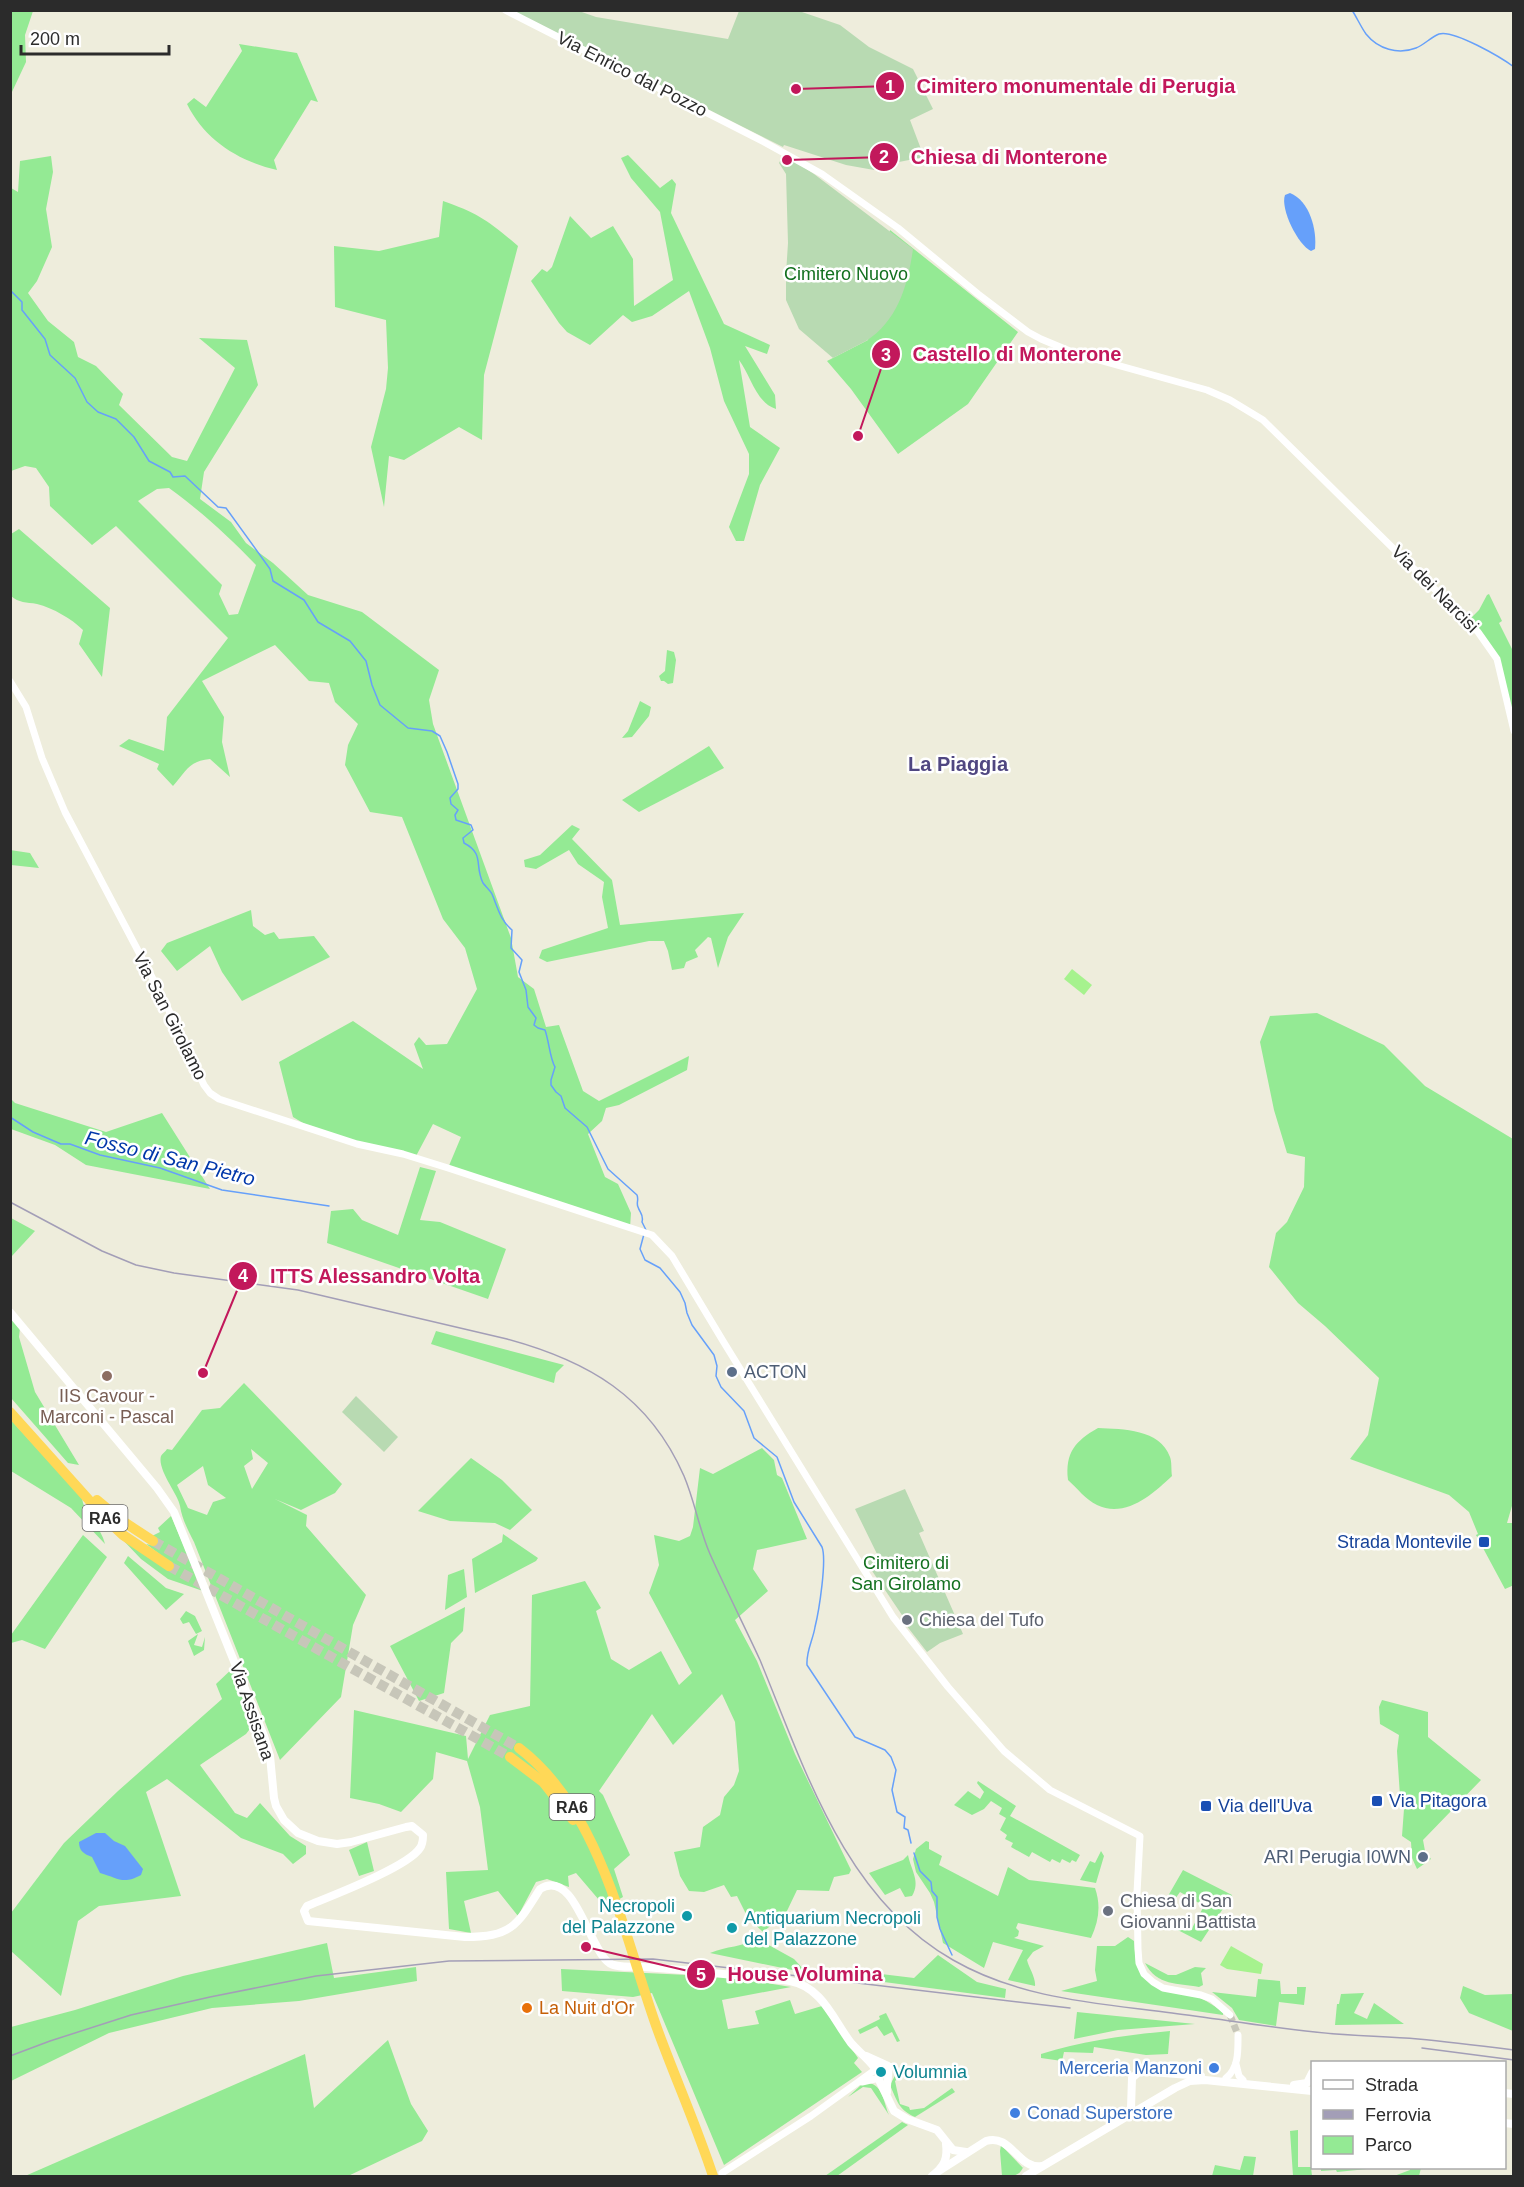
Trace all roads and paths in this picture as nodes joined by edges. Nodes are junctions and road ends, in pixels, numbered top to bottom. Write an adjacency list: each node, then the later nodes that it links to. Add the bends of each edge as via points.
1 (505, 10): 2 (street, Via Enrico dal Pozzo, via 822,174 898,228 1028,332 1077,354 1207,390 1246,409 1263,420)
2 (1342, 497): 4 (street, Via dei Narcisi, via 1478,632 1497,659)
3 (10, 681): 14 (street, Via San Girolamo, via 26,707 65,812 210,1093 357,1144 403,1154 652,1235 672,1256 894,1617 935,1671 1020,1766 1050,1790 1140,1836 1138,1949 1144,1974 1163,1988 1212,1999)
4 (1514, 731)
5 (10, 1312): 17 (main road, Via Assisana, via 174,1512 264,1736 274,1798 284,1820 305,1837 327,1843 351,1842 412,1826 423,1835 419,1850 407,1859 307,1906 306,1918 314,1923 486,1937 516,1925 540,1889 555,1885 576,1905 603,1957 612,1964 805,1985 817,1994)
6 (10, 1404): 8 (highway, RA6)
7 (10, 1412): 8 (highway, RA6)
8 (55, 1457): 9 (highway, RA6, via 98,1502); 10 (highway, RA6, via 106,1519)
9 (153, 1541)
10 (169, 1566)
11 (519, 1748): 13 (highway, RA6, via 549,1775 567,1799 582,1825)
12 (510, 1757): 13 (highway, RA6, via 543,1782 572,1818)
13 (603, 1880): 26 (highway, RA6)
14 (1230, 2015)
15 (1238, 2036): 16 (street)
16 (1236, 2062): 19 (street); 20 (street)
17 (878, 2073): 27 (main road, via 894,2111 933,2128); 32 (street, via 853,2084 811,2116)
18 (1173, 2074): 19 (main road); 22 (main road, via 1178,2080); 23 (main road, via 1140,2070 1132,2078)
19 (1226, 2078): 20 (main road)
20 (1243, 2080): 21 (main road)
21 (1311, 2084): 22 (main road, via 1296,2089 1196,2079)
22 (1175, 2088): 24 (main road)
23 (1131, 2096): 24 (main road, via 1139,2105); 25 (main road)
24 (1148, 2104): 25 (main road)
25 (1127, 2116): 30 (main road)
26 (689, 2121): 32 (highway, RA6); 33 (highway, RA6)
27 (946, 2139): 28 (main road, via 953,2150); 31 (main road, via 947,2156)
28 (968, 2152): 29 (main road, via 997,2139); 31 (main road)
29 (1022, 2160): 30 (main road, via 1034,2167); 34 (main road)
30 (1043, 2166): 34 (main road)
31 (935, 2174)
32 (718, 2175)
33 (707, 2176)
34 (1024, 2176)

